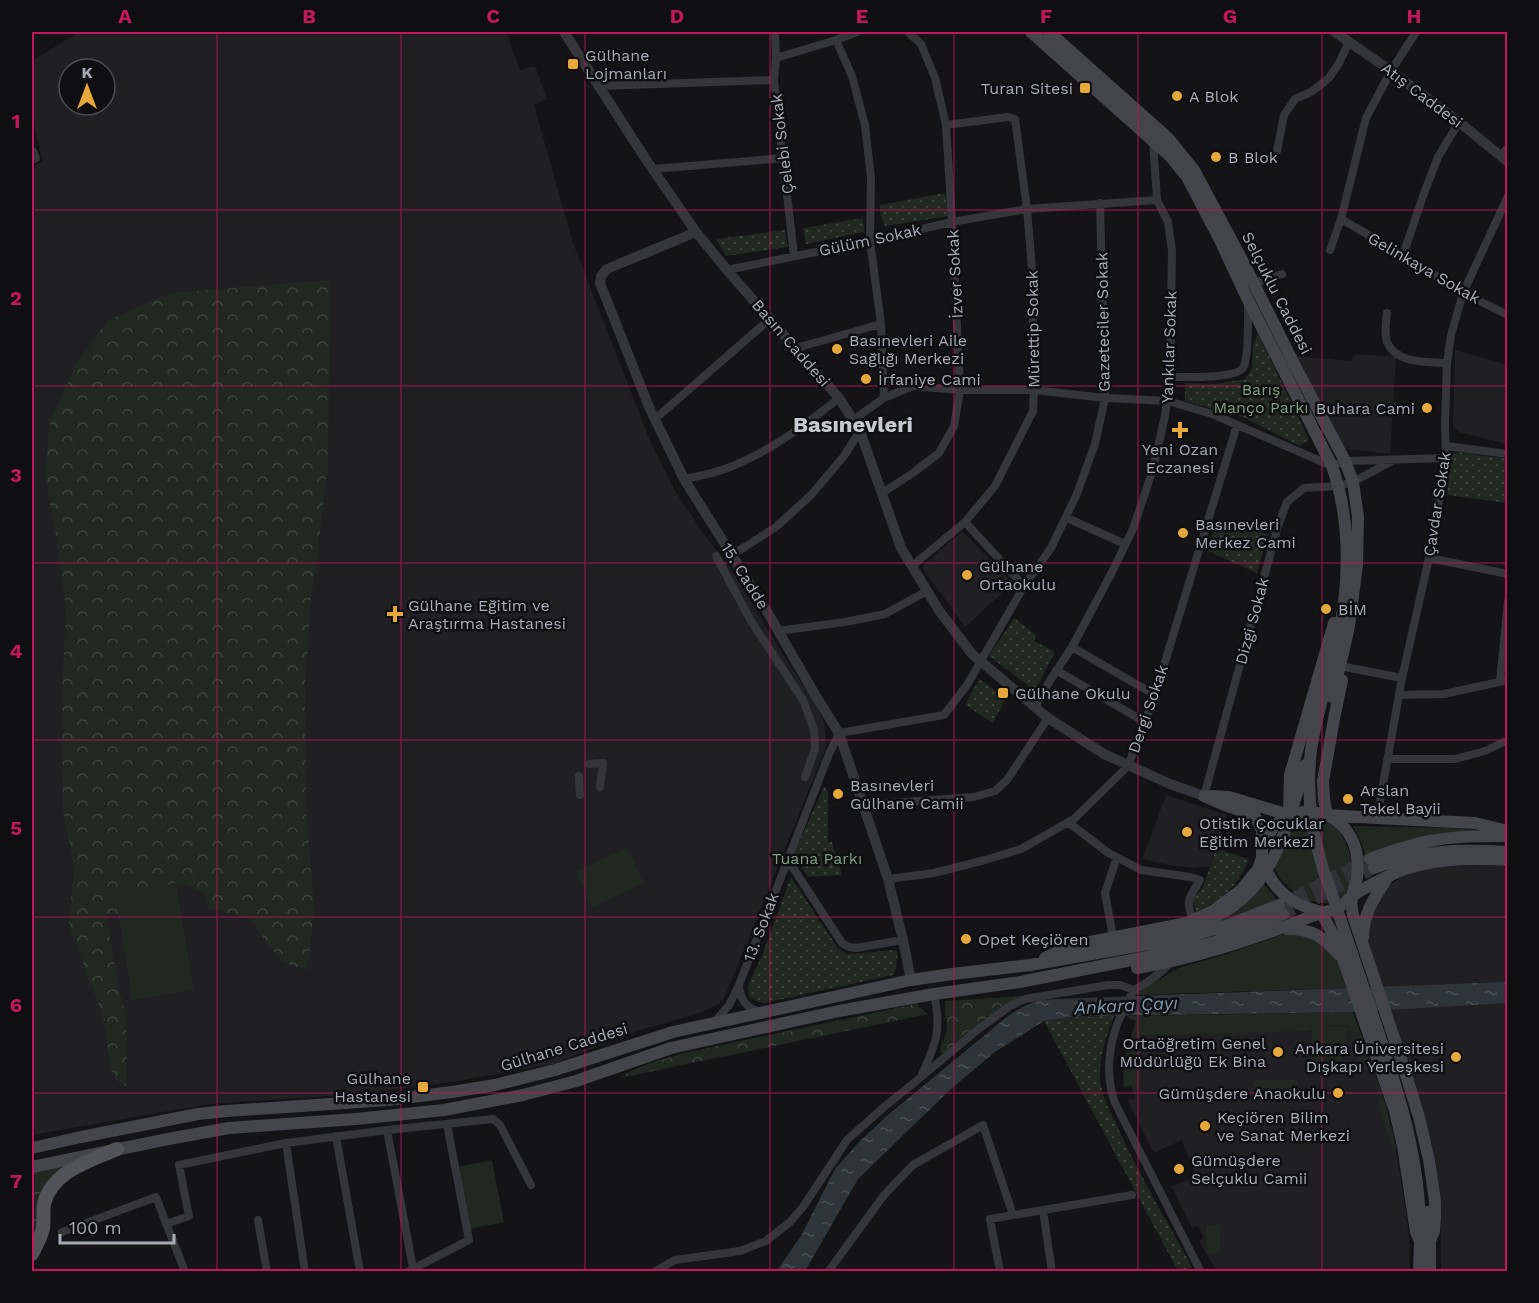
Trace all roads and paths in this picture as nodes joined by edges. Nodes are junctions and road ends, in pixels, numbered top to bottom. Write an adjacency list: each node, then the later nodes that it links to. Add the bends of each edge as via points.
1 (564, 32): 14 (street, Basın Caddesi)
2 (775, 32): 11 (street, Çelebi Sokak)
3 (855, 32): 9 (street)
4 (908, 32): 16 (street, İzver Sokak, via 921,44 935,78)
5 (1030, 32): 17 (main road, Selçuklu Caddesi)
6 (1049, 32): 38 (main road, Selçuklu Caddesi, via 1168,138 1194,170)
7 (1335, 32): 10 (street, Atış Caddesi)
8 (1416, 32): 12 (street)
9 (836, 40): 11 (street); 32 (street, via 852,76 865,125 871,179)
10 (1349, 42): 12 (street, Atış Caddesi); 20 (street, via 1329,78 1295,99 1284,115)
11 (776, 58): 13 (street, Çelebi Sokak)
12 (1390, 71): 15 (street, Atış Caddesi); 29 (street, via 1366,118)
13 (774, 80): 14 (street); 21 (street, Çelebi Sokak)
14 (599, 86): 24 (street, Basın Caddesi)
15 (1459, 122): 22 (street, Atış Caddesi); 34 (street, via 1438,157)
16 (946, 125): 28 (street, Mürettip Sokak, via 1015,119); 30 (street, İzver Sokak)
17 (1152, 140): 26 (street, Yankılar Sokak); 40 (main road, Selçuklu Caddesi, via 1187,177)
18 (1508, 147): 22 (street)
19 (32, 151): 23 (street, via 36,158)
20 (1277, 151)
21 (784, 158): 24 (street); 35 (street, Çelebi Sokak)
22 (1504, 159)
23 (32, 160)
24 (654, 169): 31 (street, Basın Caddesi)
25 (1508, 196): 39 (street, Çavdar Sokak)
26 (1157, 200): 27 (street, Gülüm Sokak); 47 (street, Yankılar Sokak, via 1168,222 1172,252)
27 (1100, 203): 28 (street, Gülüm Sokak); 52 (street, Gazeteciler Sokak)
28 (1027, 209): 30 (street, Gülüm Sokak); 49 (street, Mürettip Sokak)
29 (1341, 219): 33 (street); 34 (street, Gelinkaya Sokak)
30 (952, 222): 32 (street, Gülüm Sokak); 48 (street, İzver Sokak)
31 (696, 232): 36 (street, Basın Caddesi); 54 (street, 15. Cadde, via 607,269 601,276 600,283)
32 (870, 241): 35 (street, Gülüm Sokak); 44 (street)
33 (1330, 250)
34 (1403, 255): 39 (street, Gelinkaya Sokak)
35 (794, 256): 36 (street, Gülüm Sokak)
36 (727, 270): 43 (street, Basın Caddesi)
37 (1282, 274): 38 (street)
38 (1254, 283): 62 (main road, Selçuklu Caddesi)
39 (1463, 293): 42 (street, Gelinkaya Sokak); 46 (street, Çavdar Sokak)
40 (1248, 300): 47 (street, via 1247,347 1242,369 1233,375); 63 (main road, Selçuklu Caddesi)
41 (1387, 313): 46 (street, via 1387,343 1399,355)
42 (1508, 315)
43 (771, 318): 45 (street, Basın Caddesi); 54 (street)
44 (881, 324): 45 (street); 51 (street)
45 (796, 348): 50 (street, Basın Caddesi)
46 (1447, 363): 58 (street, Çavdar Sokak)
47 (1170, 377): 53 (street, Yankılar Sokak)
48 (960, 390): 49 (street); 51 (street, via 913,386); 67 (street, İzver Sokak, via 954,426 939,453)
49 (1034, 390): 52 (street); 69 (street, Mürettip Sokak, via 1032,411 995,486)
50 (839, 398): 55 (street, Basın Caddesi); 64 (street, via 805,426 763,452 724,469)
51 (884, 398): 55 (street)
52 (1105, 398): 53 (street); 68 (street, Gazeteciler Sokak, via 1095,444)
53 (1168, 401): 56 (street); 70 (street, Yankılar Sokak, via 1153,469)
54 (655, 419): 64 (street, 15. Cadde)
55 (853, 420): 57 (street, Basın Caddesi)
56 (1237, 425): 63 (street); 89 (street, Dergi Sokak)
57 (860, 431): 67 (street, Basın Caddesi); 71 (street, via 811,495 776,527)
58 (1446, 446): 59 (street); 60 (street, Çavdar Sokak)
59 (1508, 454)
60 (1446, 458): 61 (street); 73 (street, Çavdar Sokak)
61 (1395, 459): 62 (street); 65 (street, Dizgi Sokak)
62 (1345, 461): 63 (street); 65 (main road, Selçuklu Caddesi)
63 (1332, 466): 66 (main road, Selçuklu Caddesi)
64 (684, 479): 71 (street, 15. Cadde)
65 (1353, 482): 66 (street, Dizgi Sokak); 80 (main road, Selçuklu Caddesi, via 1358,517 1357,565)
66 (1339, 486): 78 (main road, Selçuklu Caddesi, via 1347,549); 106 (street, Dizgi Sokak, via 1304,489 1287,502)
67 (882, 493): 74 (street, Basın Caddesi, via 901,548)
68 (1066, 518): 70 (street); 76 (street, Gazeteciler Sokak, via 1051,548)
69 (965, 522): 74 (street, Mürettip Sokak); 76 (street)
70 (1125, 544): 82 (street, Yankılar Sokak)
71 (732, 555): 81 (street, 15. Cadde)
72 (716, 556): 102 (street, via 751,621 803,700 814,730 815,749)
73 (1429, 558): 75 (street); 87 (street, Çavdar Sokak)
74 (912, 566): 77 (street, Basın Caddesi)
75 (1508, 574)
76 (1024, 586): 84 (street, Gazeteciler Sokak)
77 (927, 591): 81 (street, via 885,614); 84 (street, Basın Caddesi)
78 (1344, 597): 83 (main road, Selçuklu Caddesi); 100 (main road)
79 (1508, 601): 88 (street)
80 (1349, 626): 83 (main road); 85 (main road, via 1351,644)
81 (778, 632): 94 (street, 15. Cadde)
82 (1072, 647): 86 (street, Yankılar Sokak); 89 (street)
83 (1340, 648): 96 (main road, bridge); 155 (main road, bridge, via 1318,747 1318,822 1408,1102 1426,1185)
84 (980, 661): 91 (street, Basın Caddesi); 94 (street, Gazeteciler Sokak, via 944,715)
85 (1345, 667): 87 (street); 103 (main road)
86 (1056, 670): 91 (street, Yankılar Sokak); 93 (street)
87 (1402, 678): 90 (street, Çavdar Sokak)
88 (1504, 680): 90 (street, via 1444,694)
89 (1155, 695): 93 (street, Dergi Sokak)
90 (1399, 695): 97 (street, Çavdar Sokak)
91 (1035, 707): 92 (street, Basın Caddesi)
92 (1048, 718): 99 (street, Basın Caddesi); 107 (street, via 1007,780 995,790 975,797)
93 (1145, 722): 99 (street, Dergi Sokak)
94 (839, 734): 107 (street, 15. Cadde); 119 (street, 13. Sokak)
95 (1508, 740): 97 (street, via 1455,759)
96 (1311, 749): 128 (main road, bridge, via 1274,860 1248,893 1224,912 1196,925); 155 (main road, bridge, via 1309,798 1315,840 1402,1107)
97 (1388, 759): 110 (street, Çavdar Sokak)
98 (589, 764): 104 (street, via 603,763)
99 (1128, 766): 106 (street, Basın Caddesi); 111 (street, Dergi Sokak)
100 (1290, 774): 103 (main road, via 1293,781 1304,786 1313,787); 108 (main road)
101 (579, 776): 105 (street)
102 (805, 777)
103 (1324, 778): 109 (main road)
104 (600, 787)
105 (580, 795)
106 (1204, 796): 108 (main road, via 1229,797); 115 (main road, via 1256,818)
107 (864, 805): 122 (street, 15. Cadde)
108 (1289, 815): 109 (main road); 115 (main road, via 1275,825)
109 (1327, 815): 110 (main road); 123 (main road, via 1341,824 1355,846 1357,872)
110 (1377, 818): 112 (main road)
111 (1068, 822): 117 (street); 122 (street, Dergi Sokak, via 1021,849 934,873)
112 (1475, 822): 113 (main road); 114 (main road)
113 (1508, 823)
114 (1508, 833): 116 (main road, via 1430,841 1400,849 1372,864 1461,850)
115 (1263, 842): 118 (main road)
116 (1508, 852)
117 (1117, 857): 125 (street, via 1141,870 1200,880 1188,901); 128 (street, via 1105,893)
118 (1262, 858): 124 (main road, via 1272,881 1286,896 1305,908); 128 (main road, via 1241,890 1202,917)
119 (788, 860): 127 (street, via 842,943 856,948); 135 (street, 13. Sokak)
120 (1508, 860): 121 (main road, via 1434,862)
121 (1389, 876): 123 (main road); 129 (main road, via 1366,914)
122 (888, 879): 127 (street, 15. Cadde)
123 (1352, 897): 124 (main road, via 1335,909); 129 (main road, via 1353,915)
124 (1321, 912): 126 (main road); 130 (main road)
125 (1191, 915)
126 (1281, 928): 130 (main road, via 1311,932); 131 (main road)
127 (903, 940): 133 (street, 15. Cadde)
128 (1110, 941): 132 (main road)
129 (1365, 953): 155 (main road, via 1430,1160 1435,1219 1434,1231)
130 (1343, 961): 155 (main road, via 1389,1093 1401,1135 1416,1232)
131 (1172, 962): 134 (main road, via 1050,982); 136 (street)
132 (1030, 965): 133 (main road, Gülhane Caddesi); 134 (main road, via 1188,938 1281,910 1237,933 1192,948)
133 (911, 980): 138 (main road, Gülhane Caddesi)
134 (1020, 982): 137 (main road, Gülhane Caddesi)
135 (739, 985): 138 (street, via 749,1008); 139 (street, 13. Sokak)
136 (1133, 993): 140 (street, via 1120,985 1025,999 976,1031); 166 (street, via 1120,1016 1110,1056 1113,1096)
137 (934, 994): 140 (street, via 939,1028); 146 (main road, Gülhane Caddesi, via 671,1048 576,1081 444,1110 229,1128)
138 (764, 1012): 139 (main road, Gülhane Caddesi)
139 (714, 1023): 145 (main road, Gülhane Caddesi, via 663,1035 555,1071 494,1085 388,1100 208,1113)
140 (920, 1078): 162 (street, via 848,1140 803,1207 766,1241 740,1251 675,1260)
141 (447, 1124): 142 (street); 148 (street, via 493,1119 500,1125); 157 (street, via 469,1240)
142 (387, 1130): 143 (street); 157 (street)
143 (336, 1136): 144 (street); 161 (street)
144 (286, 1143): 153 (street, via 179,1165 189,1216); 160 (street)
145 (32, 1148)
146 (117, 1149): 147 (main road, Gülhane Caddesi); 156 (main road, via 77,1167 54,1183 44,1204 43,1228)
147 (32, 1167)
148 (531, 1185)
149 (1132, 1195): 150 (street)
150 (1043, 1210): 151 (street); 165 (street)
151 (1013, 1215): 163 (street, via 983,1125 913,1165 884,1195); 164 (street, via 990,1219)
152 (258, 1220): 159 (street)
153 (166, 1224): 154 (street, via 156,1197); 158 (street)
154 (62, 1232)
155 (1425, 1241): 167 (main road); 168 (main road)
156 (32, 1254)
157 (410, 1270)
158 (185, 1272)
159 (267, 1272)
160 (304, 1272)
161 (360, 1272)
162 (654, 1272)
163 (828, 1272)
164 (1000, 1272)
165 (1052, 1272)
166 (1201, 1272)
167 (1419, 1272)
168 (1430, 1272)

